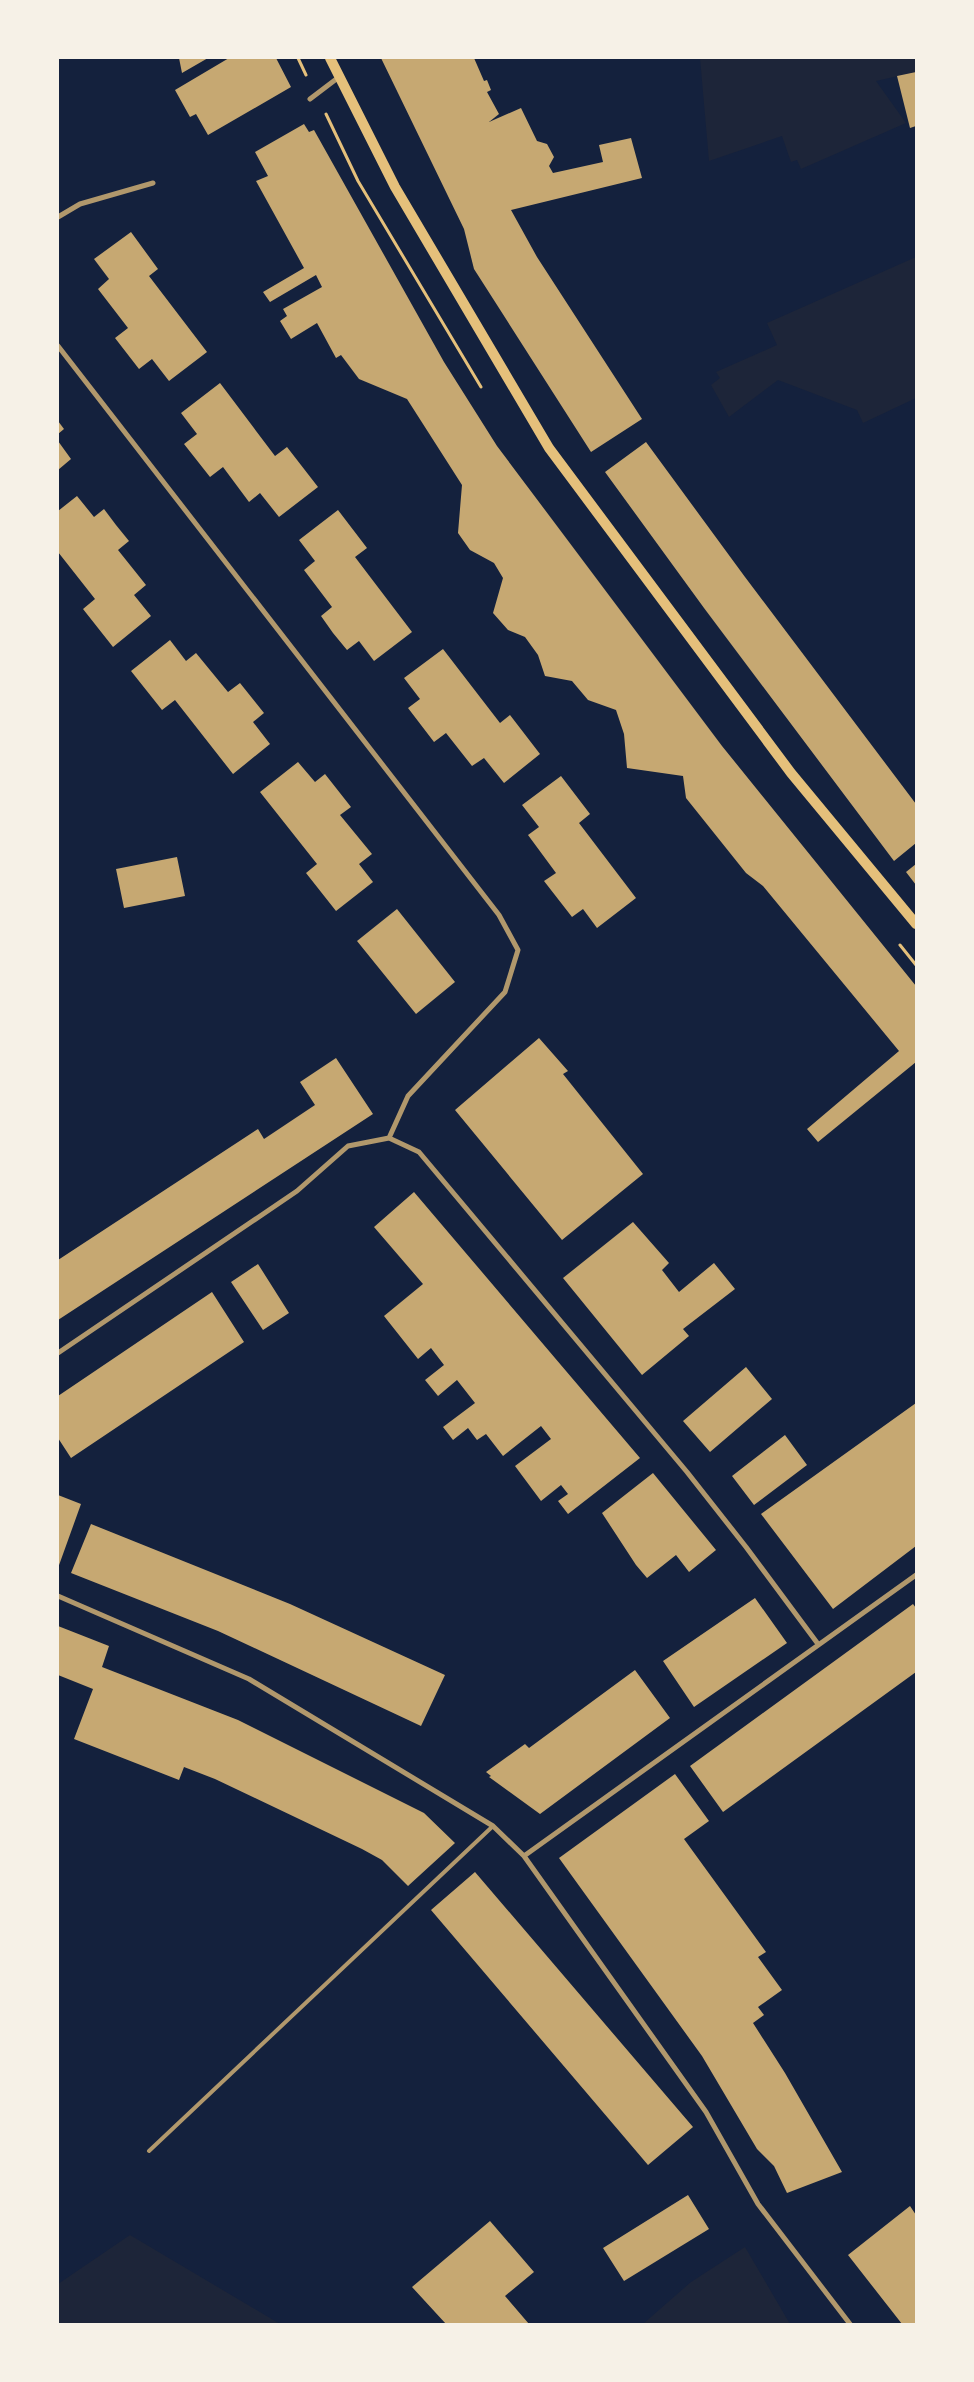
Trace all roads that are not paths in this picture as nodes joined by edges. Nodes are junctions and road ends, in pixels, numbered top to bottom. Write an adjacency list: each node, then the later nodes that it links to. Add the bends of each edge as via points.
1 (330, 58): 2 (main road)
2 (340, 76): 3 (street); 7 (main road, via 396,187 549,448 791,773)
3 (310, 99)
4 (153, 182): 5 (street, via 80,204)
5 (58, 217)
6 (58, 346): 8 (street, via 499,916 518,950 505,992 408,1096)
7 (916, 924)
8 (389, 1138): 9 (street, via 348,1146 297,1191); 12 (street, via 419,1152 692,1480)
9 (58, 1353)
10 (916, 1574): 12 (street)
11 (58, 1596): 13 (street, via 248,1679)
12 (818, 1644): 14 (street)
13 (494, 1826): 14 (street); 15 (lane)
14 (524, 1856): 16 (street, via 706,2112 758,2204)
15 (149, 2151)
16 (850, 2324)

